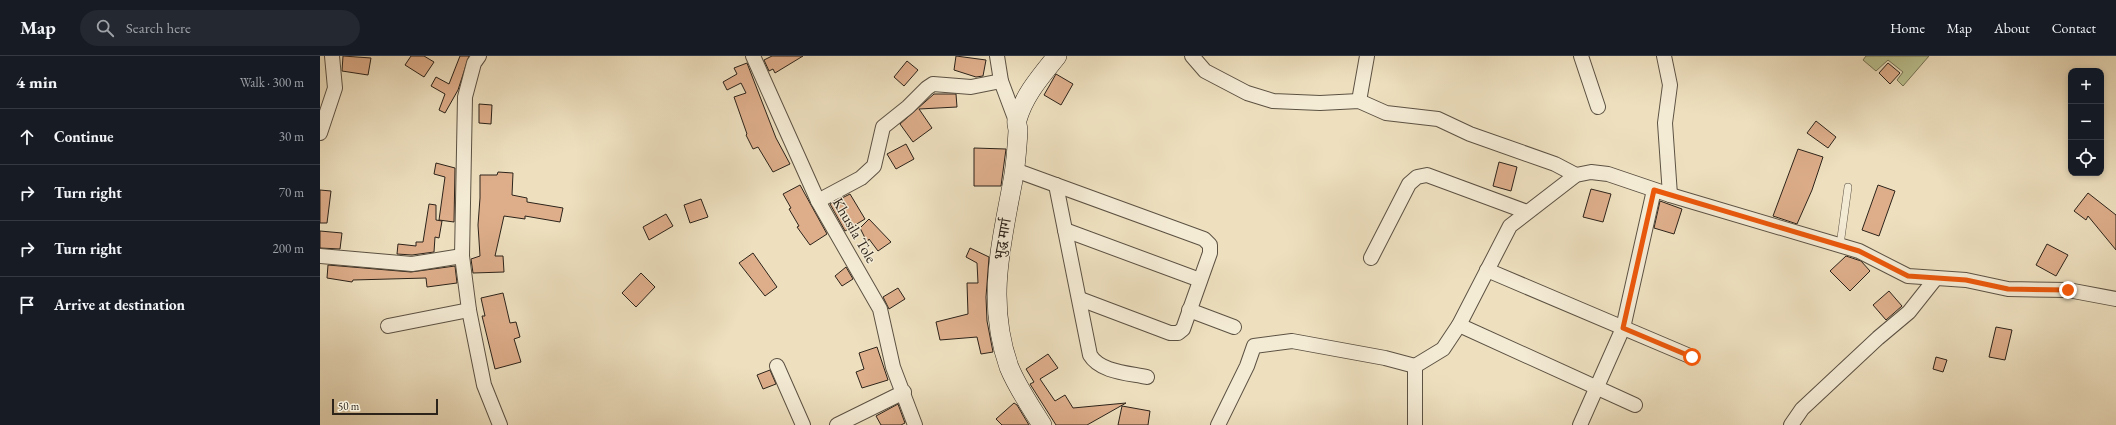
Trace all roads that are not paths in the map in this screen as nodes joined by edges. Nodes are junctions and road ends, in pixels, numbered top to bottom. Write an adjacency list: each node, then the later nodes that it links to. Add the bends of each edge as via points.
1 (332, 56): 14 (street, via 334,88)
2 (479, 56): 26 (street, via 474,63 466,97)
3 (753, 56): 21 (street, Khusila Tole)
4 (997, 56): 10 (street)
5 (1056, 56): 13 (street, भुद्ध मार्ग, via 1029,92)
6 (1192, 56): 11 (street, via 1205,71 1247,93 1273,101)
7 (1367, 56): 11 (street)
8 (1581, 56): 12 (street)
9 (1664, 56): 20 (street, via 1670,85 1665,123)
10 (1001, 82): 13 (street); 21 (street, via 971,87 934,84 927,88 883,127 874,166 861,178)
11 (1359, 102): 16 (street, via 1386,113 1438,119 1470,134 1555,164)
12 (1598, 106)
13 (1016, 121): 15 (street, भुद्ध मार्ग, via 1018,129)
14 (320, 133)
15 (1014, 170): 17 (street); 50 (street, भुद्ध मार्ग, via 997,267 1000,331 1010,368)
16 (1576, 175): 19 (street, via 1591,172 1608,174); 22 (street)
17 (1056, 185): 23 (street); 30 (street, via 1204,239 1210,245 1210,253)
18 (1848, 187): 24 (lane)
19 (1654, 190): 20 (street); 38 (street)
20 (1670, 195): 24 (street)
21 (818, 201): 44 (street, Khusila Tole, via 880,309 893,367)
22 (1527, 212): 27 (street, via 1428,175 1417,177 1409,184); 28 (street, via 1510,226)
23 (1065, 230): 30 (street); 31 (street)
24 (1840, 245): 29 (street, via 1859,251 1908,276)
25 (320, 256): 26 (street, via 412,264)
26 (462, 256): 33 (street)
27 (1372, 258)
28 (1487, 270): 35 (street); 38 (street)
29 (1936, 278): 32 (street, via 1966,280 2008,289 2068,290); 54 (street, via 1909,312 1802,409)
30 (1200, 280): 34 (street)
31 (1080, 298): 34 (street, via 1170,333 1183,329); 42 (street, via 1090,355 1094,362)
32 (2116, 299)
33 (469, 310): 36 (street); 46 (street, via 484,385)
34 (1189, 310): 37 (street)
35 (1459, 324): 41 (street, via 1443,349); 43 (street)
36 (388, 326)
37 (1234, 326)
38 (1623, 328): 39 (street); 43 (street)
39 (1692, 357)
40 (777, 366): 47 (street)
41 (1415, 366): 51 (street, via 1292,341 1254,346); 52 (street)
42 (1147, 377)
43 (1597, 386): 45 (street); 53 (street)
44 (904, 392): 48 (street); 49 (street, Khusila Tole)
45 (1635, 405)
46 (500, 425)
47 (803, 425)
48 (837, 425)
49 (915, 425)
50 (1042, 425)
51 (1218, 425)
52 (1415, 425)
53 (1580, 425)
54 (1791, 425)

